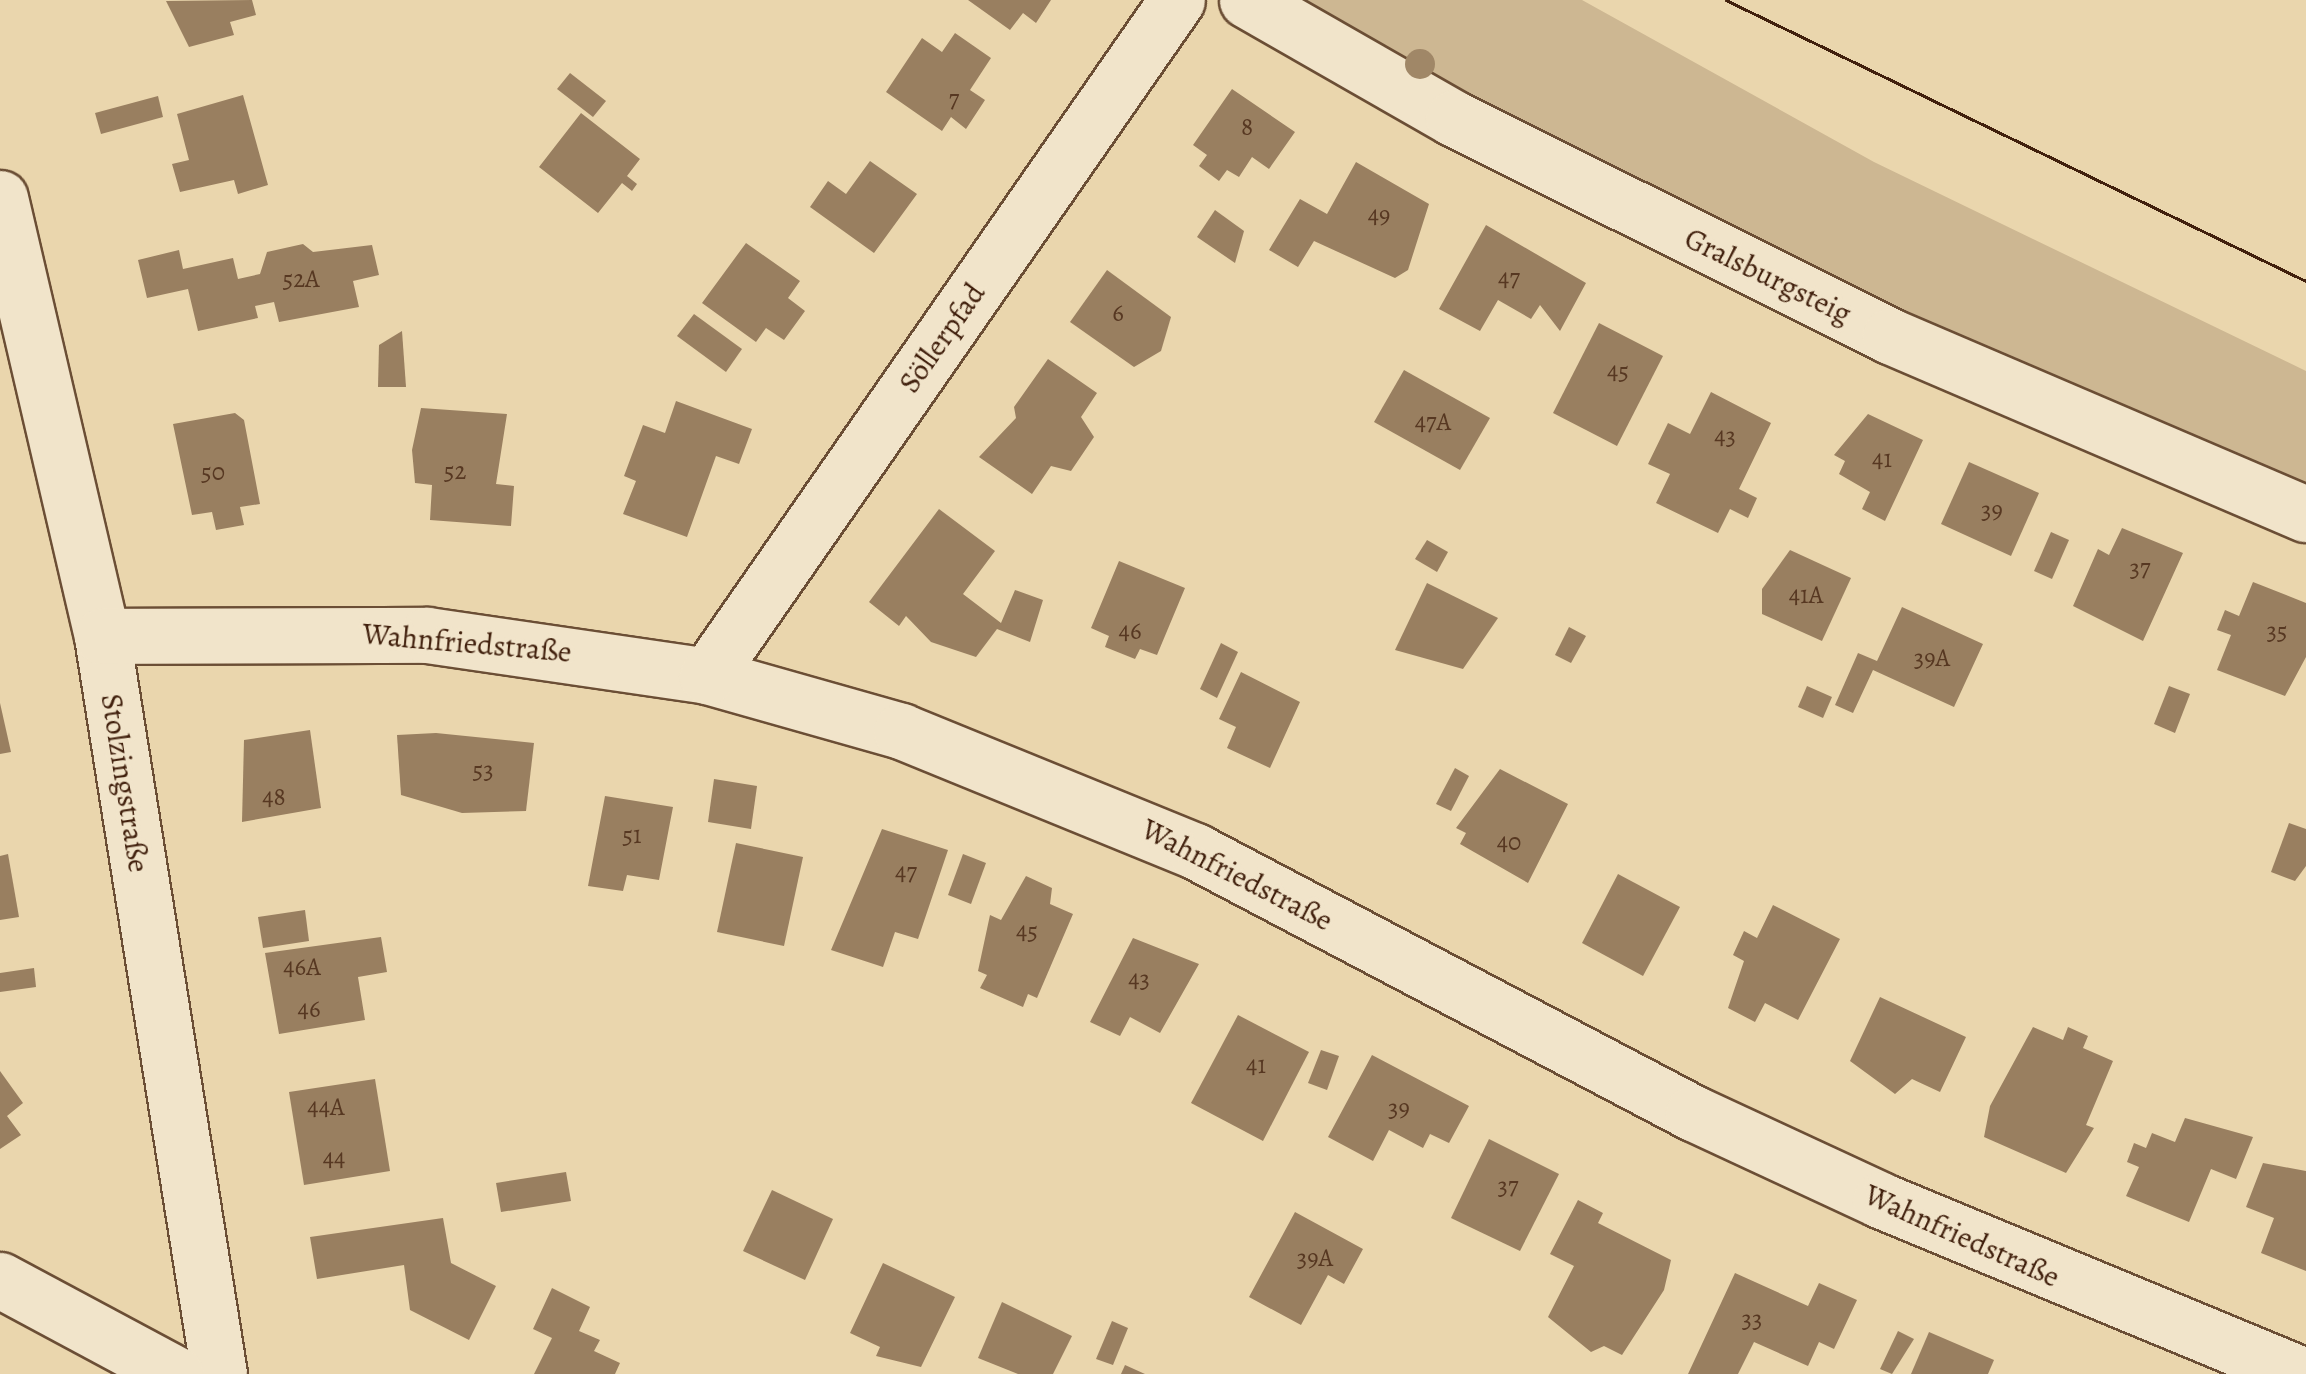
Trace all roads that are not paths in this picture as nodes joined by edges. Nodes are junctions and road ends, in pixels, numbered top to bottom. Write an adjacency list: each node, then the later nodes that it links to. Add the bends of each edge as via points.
1 (1177, 0): 6 (street, Söllerpfad)
2 (1248, 0): 4 (street, Gralsburgsteig, via 1453,118 1890,336)
3 (0, 198): 5 (street, Stolzingstraße)
4 (2306, 514)
5 (102, 636): 6 (street, Wahnfriedstraße, via 426,635); 9 (street, Stolzingstraße)
6 (706, 676): 10 (street, Wahnfriedstraße, via 901,731 1070,794 1693,1112 2065,1282)
7 (0, 1280): 8 (street)
8 (175, 1374)
9 (219, 1374)
10 (2300, 1374)

